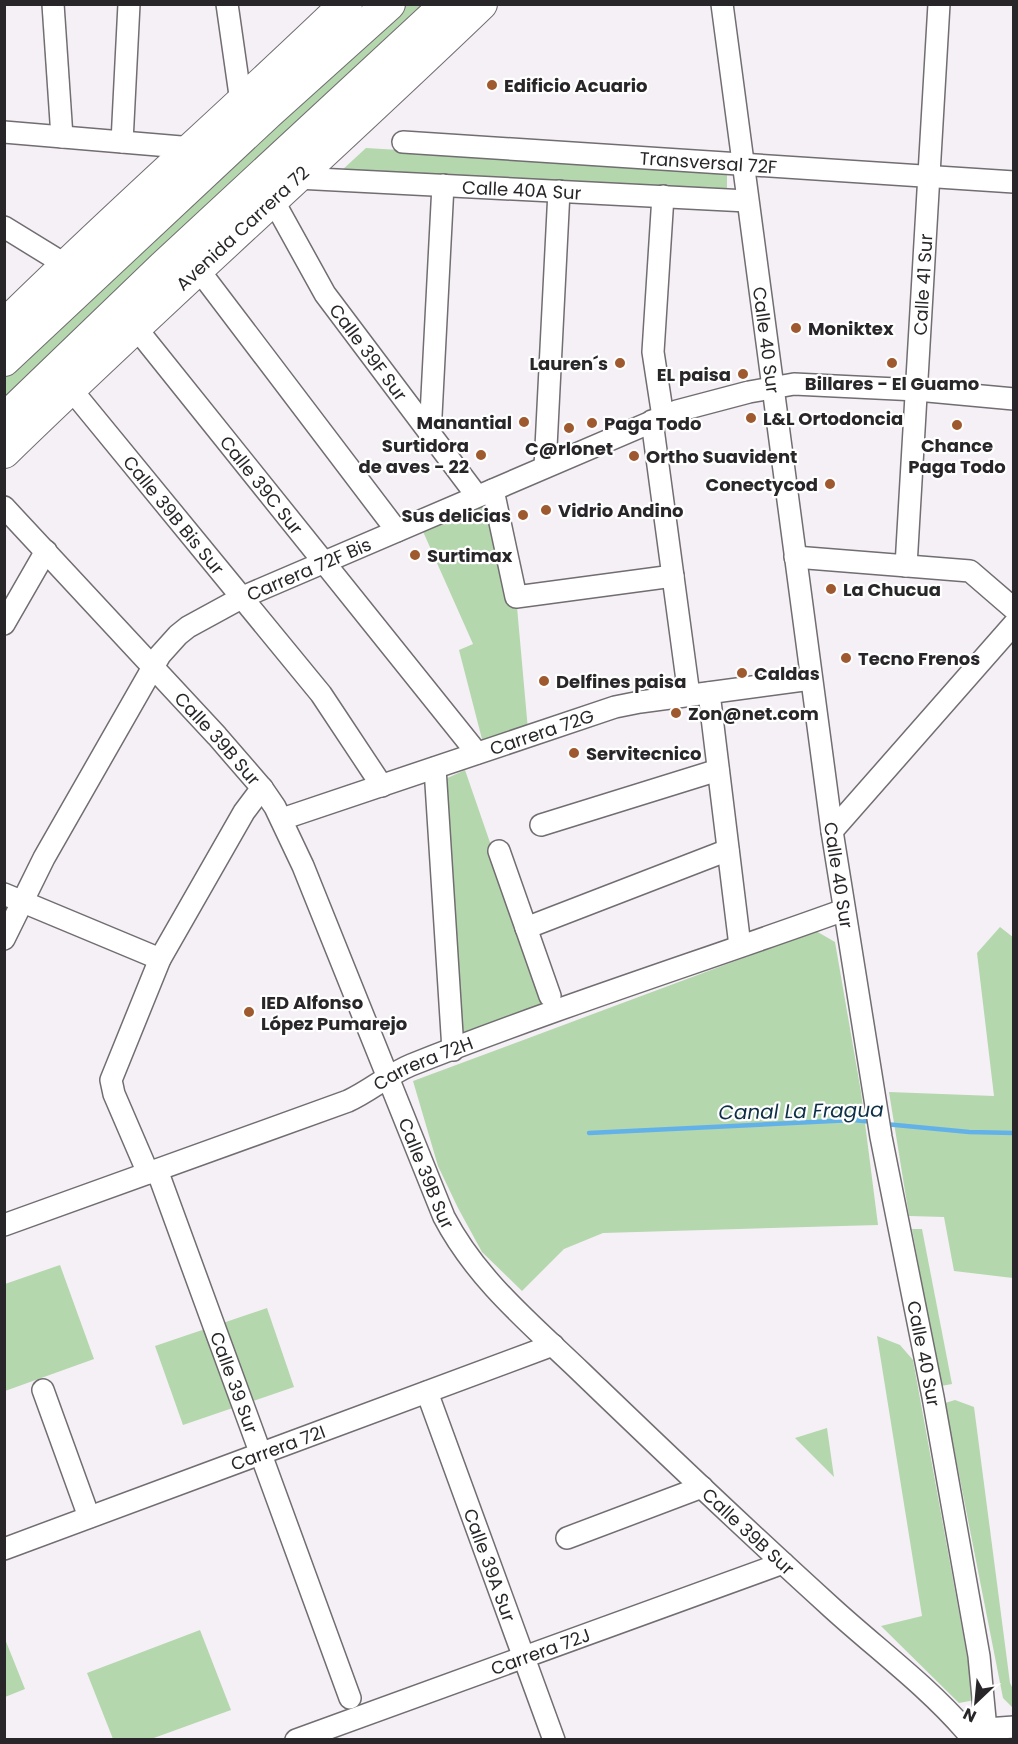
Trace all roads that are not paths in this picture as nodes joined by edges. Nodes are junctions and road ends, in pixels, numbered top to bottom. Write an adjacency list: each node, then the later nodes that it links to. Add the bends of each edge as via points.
1 (53, 4): 14 (street)
2 (129, 4): 15 (street)
3 (227, 4): 12 (street)
4 (346, 4): 11 (highway)
5 (389, 4): 10 (highway)
6 (447, 4): 29 (highway, Avenida Carrera 72)
7 (482, 4): 20 (highway, Avenida Carrera 72)
8 (722, 4): 18 (street, Calle 40 Sur)
9 (939, 4): 19 (street, Calle 41 Sur)
10 (335, 53): 11 (highway); 33 (highway)
11 (271, 73): 12 (highway)
12 (241, 102): 17 (highway)
13 (4, 132): 14 (street)
14 (62, 137): 15 (street)
15 (122, 142): 17 (street)
16 (403, 142): 18 (street, Transversal 72F)
17 (193, 148): 28 (highway)
18 (743, 165): 19 (street, Transversal 72F); 26 (street, Calle 40 Sur)
19 (929, 177): 21 (street, Transversal 72F); 36 (street, Calle 41 Sur)
20 (297, 178): 22 (street, Calle 40A Sur); 25 (highway, Avenida Carrera 72)
21 (1014, 182)
22 (443, 185): 23 (street, Calle 40A Sur); 40 (street)
23 (559, 191): 24 (street, Calle 40A Sur); 42 (street)
24 (663, 196): 26 (street, Calle 40A Sur); 38 (street, via 653,352)
25 (273, 200): 30 (highway, Avenida Carrera 72); 40 (street, Calle 39F Sur, via 325,294)
26 (747, 201): 34 (street, Calle 40 Sur)
27 (4, 226): 28 (street)
28 (66, 265): 31 (highway)
29 (163, 267): 32 (highway); 39 (highway, Avenida Carrera 72)
30 (198, 269): 32 (highway, Avenida Carrera 72); 45 (street)
31 (4, 327)
32 (136, 328): 35 (highway, Avenida Carrera 72); 48 (street, Calle 39C Sur)
33 (4, 360)
34 (772, 387): 36 (street, Carrera 72F Bis, via 816,384); 38 (street, Carrera 72F Bis); 47 (street, Calle 40 Sur)
35 (70, 388): 41 (highway, Avenida Carrera 72); 51 (street, Calle 39B Bis Sur)
36 (916, 390): 37 (street, Carrera 72F Bis); 49 (street, Calle 41 Sur)
37 (1014, 399)
38 (658, 419): 42 (street, Carrera 72F Bis); 50 (street)
39 (4, 420)
40 (430, 435): 43 (street, Calle 39F Sur)
41 (4, 452)
42 (545, 467): 43 (street, Carrera 72F Bis)
43 (485, 493): 45 (street, Carrera 72F Bis); 50 (street, Calle 39F Sur, via 516,597)
44 (4, 507): 46 (street, Calle 39B Sur)
45 (397, 531): 48 (street, Carrera 72F Bis)
46 (46, 551): 53 (street); 55 (street, Calle 39B Sur)
47 (795, 557): 49 (street); 56 (street, Calle 40 Sur)
48 (325, 564): 51 (street, Carrera 72F Bis); 58 (street, Calle 39C Sur)
49 (906, 566): 52 (street, via 970,571)
50 (673, 576): 57 (street)
51 (243, 597): 55 (street, Carrera 72F Bis, via 188,627); 61 (street, Calle 39B Bis Sur, via 321,694)
52 (1014, 609)
53 (4, 624)
54 (1014, 624): 65 (street)
55 (153, 666): 62 (street, Calle 39B Sur); 68 (street, Carrera 72F Bis, via 44,858)
56 (811, 679): 57 (street, Carrera 72G); 65 (street, Calle 40 Sur)
57 (699, 694): 58 (street, Carrera 72G, via 615,707); 60 (street)
58 (477, 753): 59 (street, Carrera 72G)
59 (435, 768): 61 (street, Carrera 72G); 75 (street)
60 (718, 770): 64 (street); 67 (street)
61 (382, 786): 63 (street, Carrera 72G)
62 (262, 788): 63 (street, Calle 39B Sur); 73 (street, via 244,812)
63 (282, 819): 76 (street, Calle 39B Sur)
64 (541, 825)
65 (832, 831): 69 (street, Calle 40 Sur)
66 (500, 850): 70 (street)
67 (728, 850): 70 (street); 72 (street)
68 (13, 898): 71 (street, Carrera 72F Bis); 73 (street)
69 (844, 910): 72 (street, Carrera 72H); 92 (street, Calle 40 Sur, via 880,1137 944,1456 979,1656)
70 (526, 928): 74 (street)
71 (4, 939)
72 (740, 946): 75 (street, Carrera 72H)
73 (160, 959): 77 (street, Calle 39 Sur, via 111,1080 114,1095)
74 (550, 996)
75 (453, 1050): 76 (street, Carrera 72H)
76 (389, 1077): 77 (street, Carrera 72H, via 348,1101); 79 (street, Calle 39B Sur, via 454,1237 497,1292)
77 (152, 1172): 78 (street, Carrera 72H); 82 (street, Calle 39 Sur)
78 (4, 1225)
79 (552, 1345): 81 (street, Carrera 72I); 83 (street, Calle 39B Sur)
80 (43, 1390): 84 (street)
81 (427, 1392): 82 (street, Carrera 72I); 88 (street, Calle 39A Sur)
82 (261, 1454): 84 (street, Carrera 72I); 89 (street, Calle 39 Sur)
83 (702, 1487): 85 (street); 87 (street, Calle 39B Sur)
84 (89, 1517): 86 (street, Carrera 72I)
85 (567, 1538)
86 (4, 1549)
87 (783, 1563): 88 (street, Carrera 72J); 92 (street, Calle 39B Sur)
88 (524, 1658): 91 (street, Carrera 72J); 94 (street, Calle 39A Sur)
89 (350, 1698)
90 (1014, 1726): 92 (street)
91 (347, 1731): 93 (street, Carrera 72J)
92 (976, 1735)
93 (296, 1740)
94 (554, 1740)

